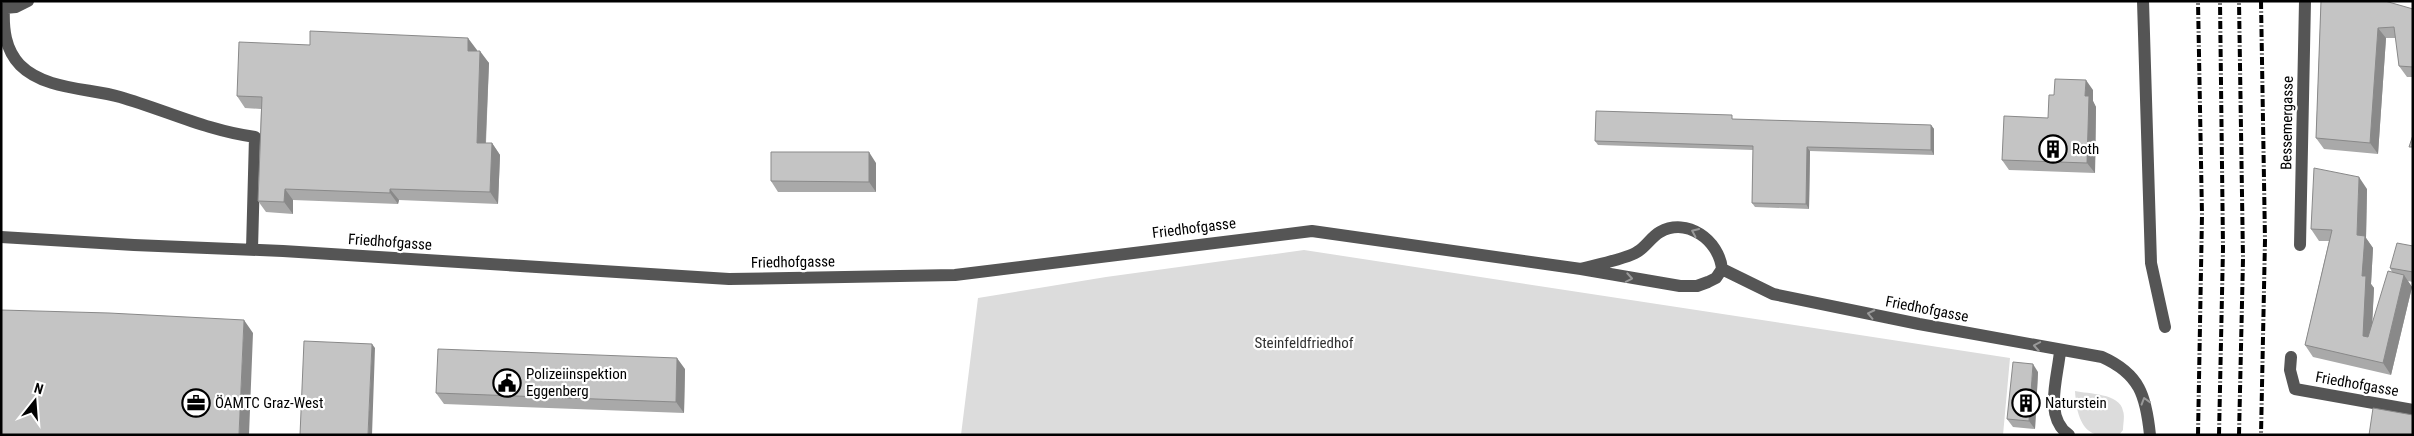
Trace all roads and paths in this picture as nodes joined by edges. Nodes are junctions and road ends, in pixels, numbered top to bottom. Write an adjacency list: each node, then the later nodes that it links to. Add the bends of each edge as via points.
1 (28, 1): 6 (street, via 4,8 3,24 14,57 35,76 125,98 228,134 254,136)
2 (2143, 1): 9 (street, via 2151,263)
3 (2305, 1): 5 (street, Bessemergasse)
4 (1, 237): 6 (street, Friedhofgasse)
5 (2300, 245)
6 (252, 249): 7 (street, Friedhofgasse, via 739,279 955,275 1312,231)
7 (1581, 269): 8 (street, Friedhofgasse, one-way to 8, via 1662,284 1697,286 1716,278); 8 (street, Friedhofgasse, one-way to 7, via 1719,256 1709,240 1700,233 1673,227 1660,232 1637,252)
8 (1722, 269): 10 (street, Friedhofgasse, one-way to 8, via 1773,294)
9 (2164, 327)
10 (2060, 350): 13 (street, via 2053,410 2057,423); 14 (street, Friedhofgasse, one-way to 10, via 2147,406 2140,386 2127,372 2102,358)
11 (2292, 357): 12 (street, Friedhofgasse, via 2290,370 2295,389)
12 (2413, 410)
13 (2069, 435)
14 (2150, 435)

